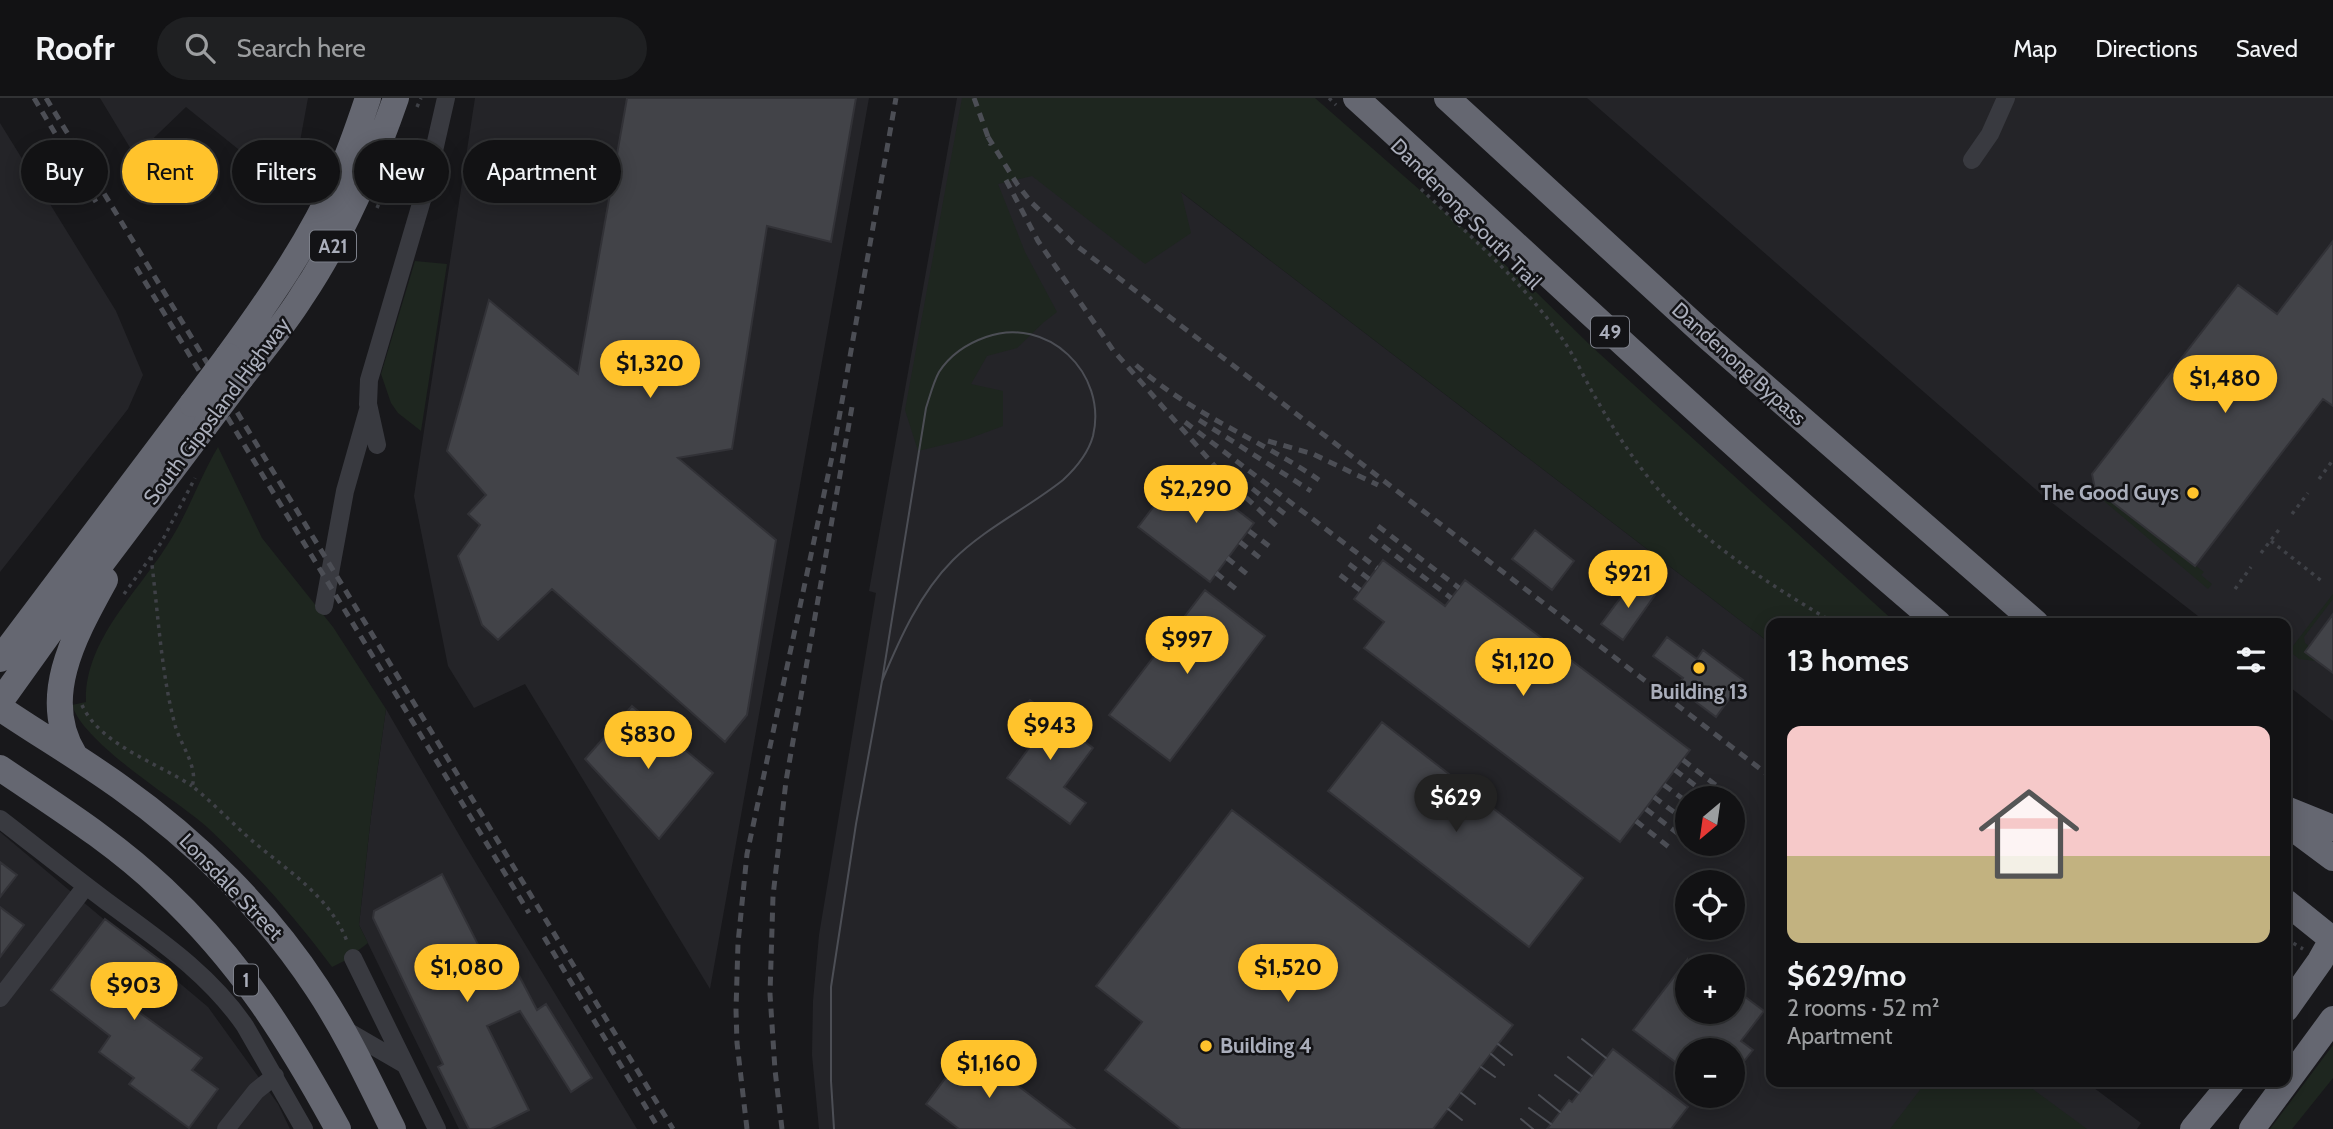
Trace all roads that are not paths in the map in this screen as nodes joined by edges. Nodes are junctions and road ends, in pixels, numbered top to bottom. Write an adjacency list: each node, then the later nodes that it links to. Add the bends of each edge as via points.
1 (368, 98): 8 (highway, South Gippsland Highway / A21, via 338,178 261,310)
2 (396, 98): 8 (highway, South Gippsland Highway / A21, via 368,174 334,244 301,298)
3 (446, 98): 9 (street, via 425,190 372,365)
4 (1447, 98): 16 (highway, Dandenong Bypass, via 1703,333)
5 (2006, 98): 7 (street, via 1990,134)
6 (1349, 105): 15 (highway, 49)
7 (1972, 159)
8 (234, 367): 10 (highway, South Gippsland Highway, bridge)
9 (369, 407): 11 (street); 13 (street, via 345,491)
10 (198, 415): 12 (highway, South Gippsland Highway); 14 (highway, South Gippsland Highway)
11 (377, 444)
12 (151, 498): 19 (highway, South Gippsland Highway); 21 (highway, via 68,655 60,712)
13 (324, 606)
14 (33, 615): 17 (highway); 18 (highway, South Gippsland Highway)
15 (1932, 618)
16 (2030, 618)
17 (0, 634)
18 (0, 659)
19 (0, 702)
20 (0, 708): 21 (highway, Lonsdale Street)
21 (76, 758): 35 (highway, Lonsdale Street, via 166,821 224,876 277,933)
22 (0, 768): 43 (highway, 1, via 123,855 198,924 268,1009)
23 (2291, 811): 26 (highway)
24 (0, 819): 28 (street)
25 (2291, 827): 27 (highway)
26 (2333, 828)
27 (2333, 858)
28 (86, 886): 32 (street); 37 (street, via 207,981 234,1010)
29 (2291, 906): 30 (highway)
30 (2333, 939): 33 (highway)
31 (353, 958): 36 (street)
32 (0, 998)
33 (2291, 1002)
34 (2333, 1019): 38 (highway)
35 (342, 1028): 36 (street); 44 (highway, Lonsdale Street)
36 (404, 1063): 45 (street)
37 (275, 1076): 41 (street, via 256,1091); 42 (street)
38 (2291, 1076)
39 (2228, 1087): 46 (highway)
40 (2283, 1087): 47 (highway)
41 (226, 1129)
42 (304, 1129)
43 (338, 1129)
44 (393, 1129)
45 (437, 1129)
46 (2193, 1129)
47 (2252, 1129)

